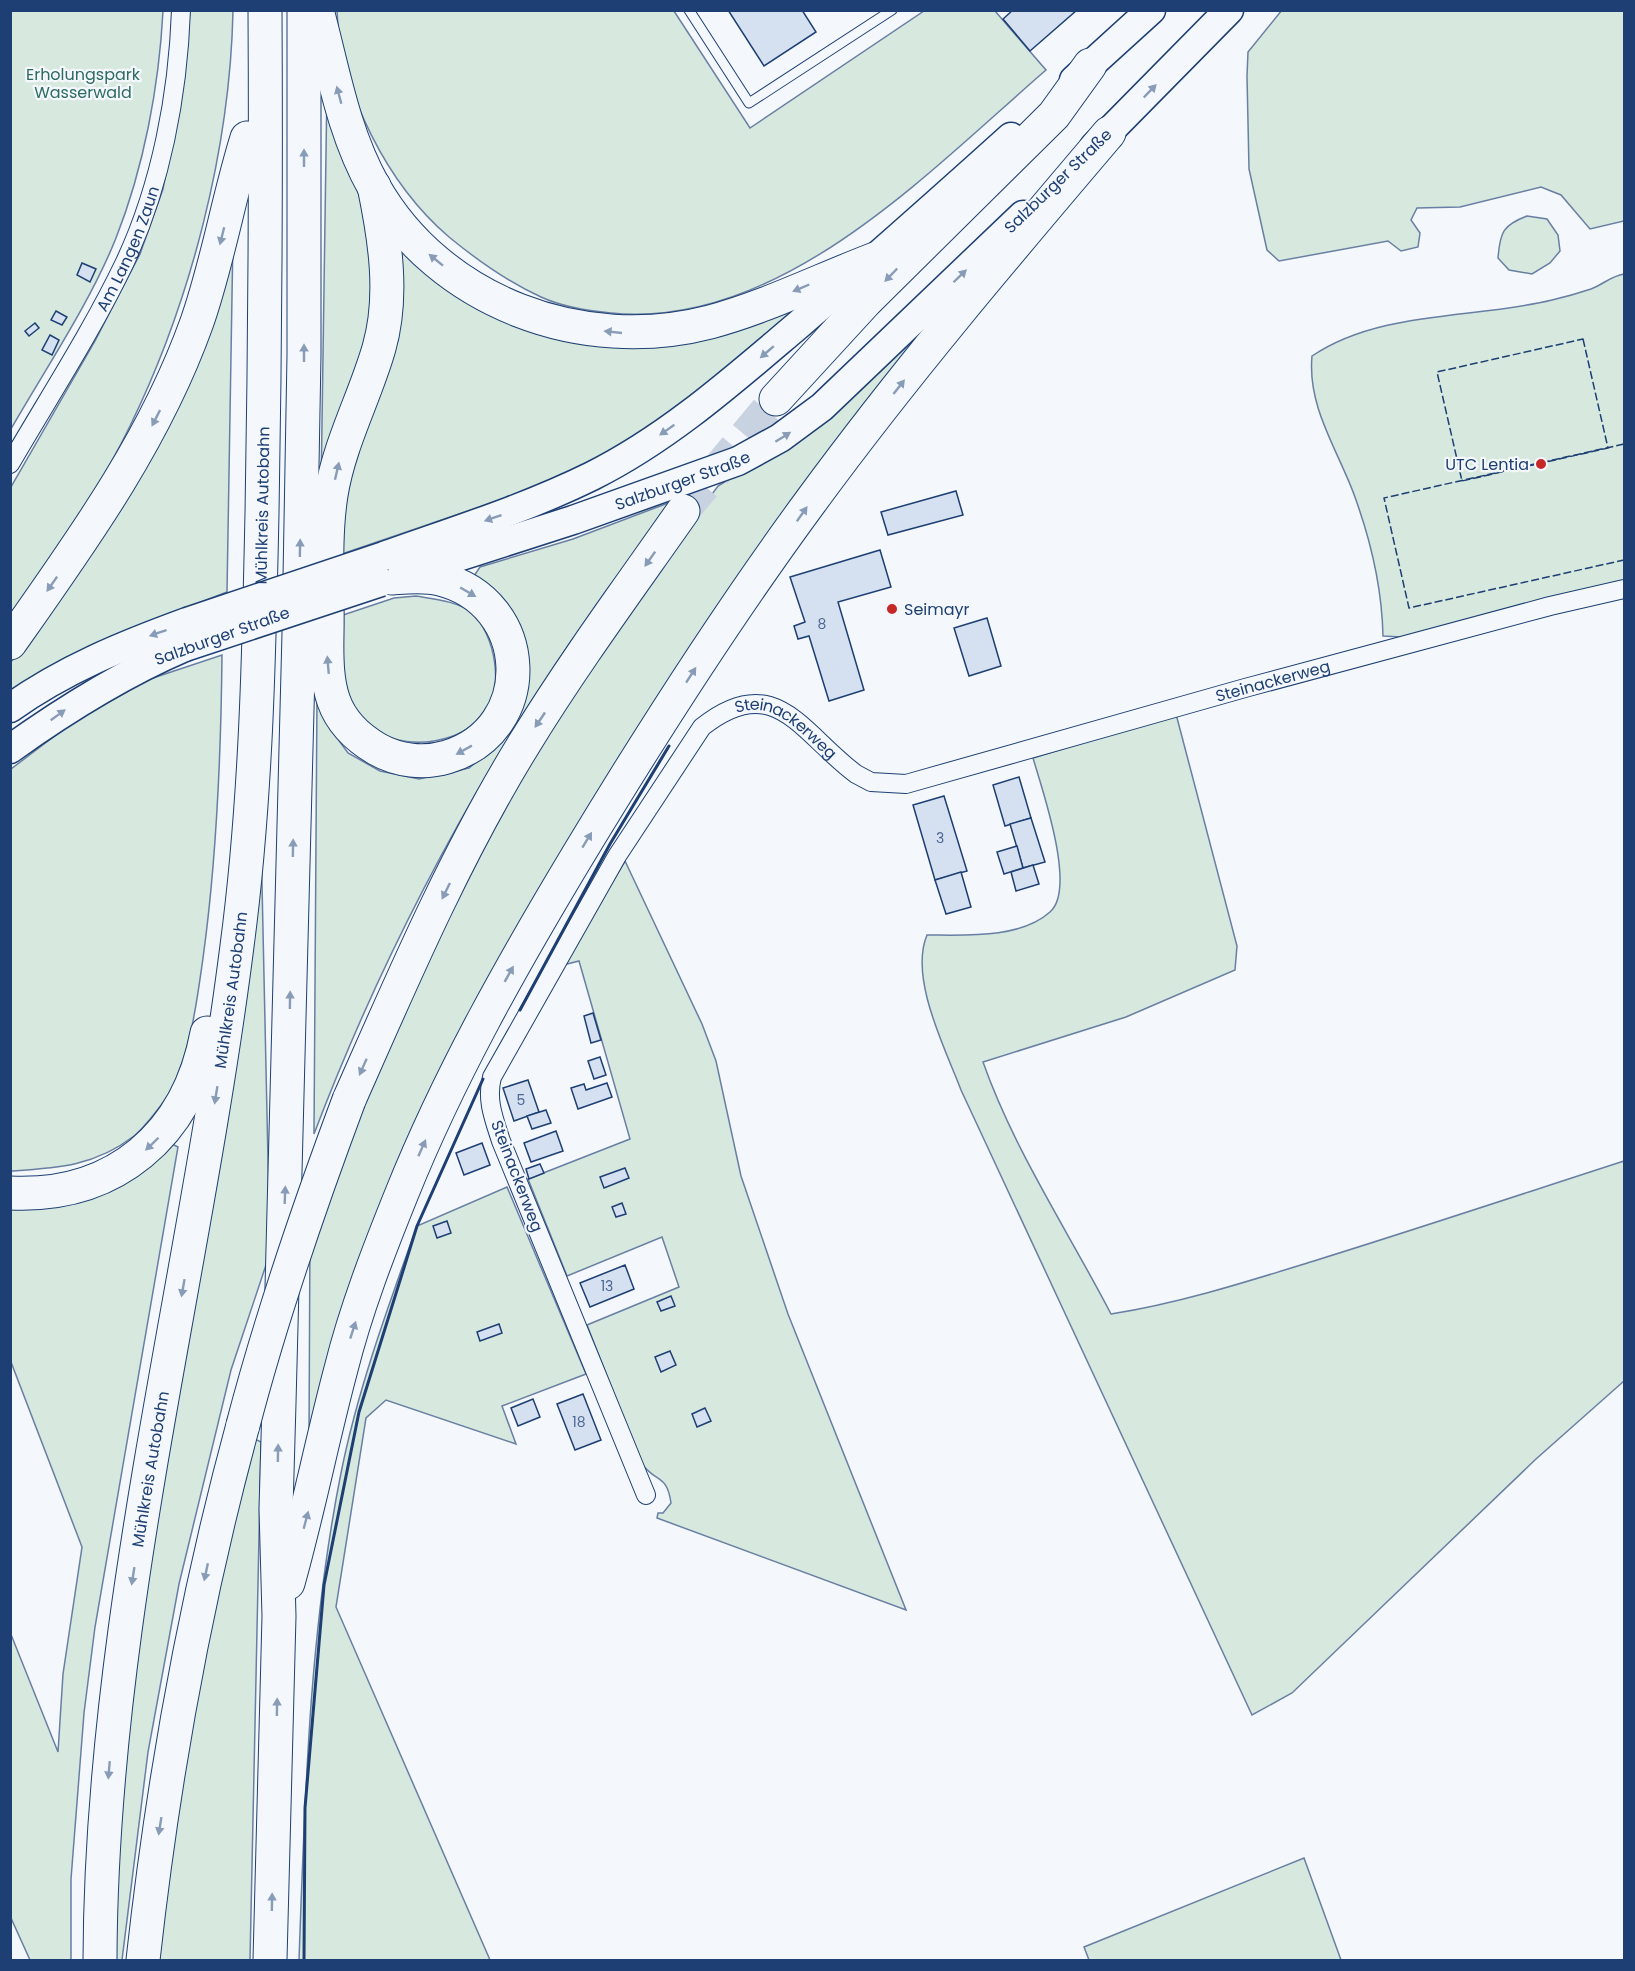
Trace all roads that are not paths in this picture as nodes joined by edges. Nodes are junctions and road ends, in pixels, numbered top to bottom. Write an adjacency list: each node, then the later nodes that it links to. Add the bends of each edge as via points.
1 (181, 10): 16 (street, Am Langen Zaun, via 177,72 144,216 107,295)
2 (257, 10): 12 (highway, via 248,52)
3 (265, 10): 27 (highway, Mühlkreis Autobahn, one-way to 27, via 266,313 261,612 248,838 226,1030 149,1479 115,1705 105,1807)
4 (304, 10): 26 (highway, one-way to 4, via 277,1486 304,355)
5 (317, 10): 13 (highway, one-way to 5, via 338,97)
6 (689, 10): 7 (lane, via 749,103)
7 (892, 10)
8 (1151, 10): 10 (main road, Salzburger Straße)
9 (1229, 10): 11 (main road, Salzburger Straße, one-way to 9)
10 (1090, 65): 14 (main road, Salzburger Straße); 15 (highway, one-way to 15, via 1054,115 931,234)
11 (1109, 133): 18 (main road, Salzburger Straße, one-way to 11, via 683,481 738,461 780,438 842,390); 26 (highway, one-way to 11, via 308,1513 342,1364 374,1267 440,1107 506,979 627,773 809,503 967,301)
12 (247, 138): 21 (highway, one-way to 21, via 197,322 156,418 109,500); 24 (highway, one-way to 24, via 241,666 223,908 205,1044 178,1111 167,1128 137,1157 100,1179 73,1188 41,1194)
13 (374, 186): 14 (highway, one-way to 13, via 710,322 667,331 624,333 583,329 542,321 465,283 398,223); 18 (highway, one-way to 13, via 439,578 472,593 496,615 511,644 514,676 502,714 478,741 461,753 422,762 383,753 352,733 341,719 331,692 327,663 331,495 339,459 380,346 386,308 386,262)
14 (875, 259): 18 (main road, Salzburger Straße, one-way to 18, via 714,397 651,441 593,475)
15 (776, 399)
16 (10, 464)
17 (683, 511): 28 (highway, one-way to 28, bridge, via 524,745 422,940 349,1100 304,1220 263,1349 218,1515 180,1697)
18 (386, 572): 20 (main road, Salzburger Straße, bridge)
19 (1624, 589): 25 (street, Steinackerweg, via 1486,622 906,784 871,782 856,774 779,707 740,704 702,727 617,856 492,1077 488,1091 501,1141)
20 (186, 635): 22 (main road, Salzburger Straße, one-way to 22, via 128,643 63,674); 23 (main road, Salzburger Straße, one-way to 20, via 68,707 140,667)
21 (10, 643)
22 (10, 708)
23 (10, 749)
24 (10, 1193)
25 (646, 1495)
26 (279, 1616): 29 (highway, one-way to 26)
27 (100, 1960)
28 (143, 1960)
29 (270, 1960)

